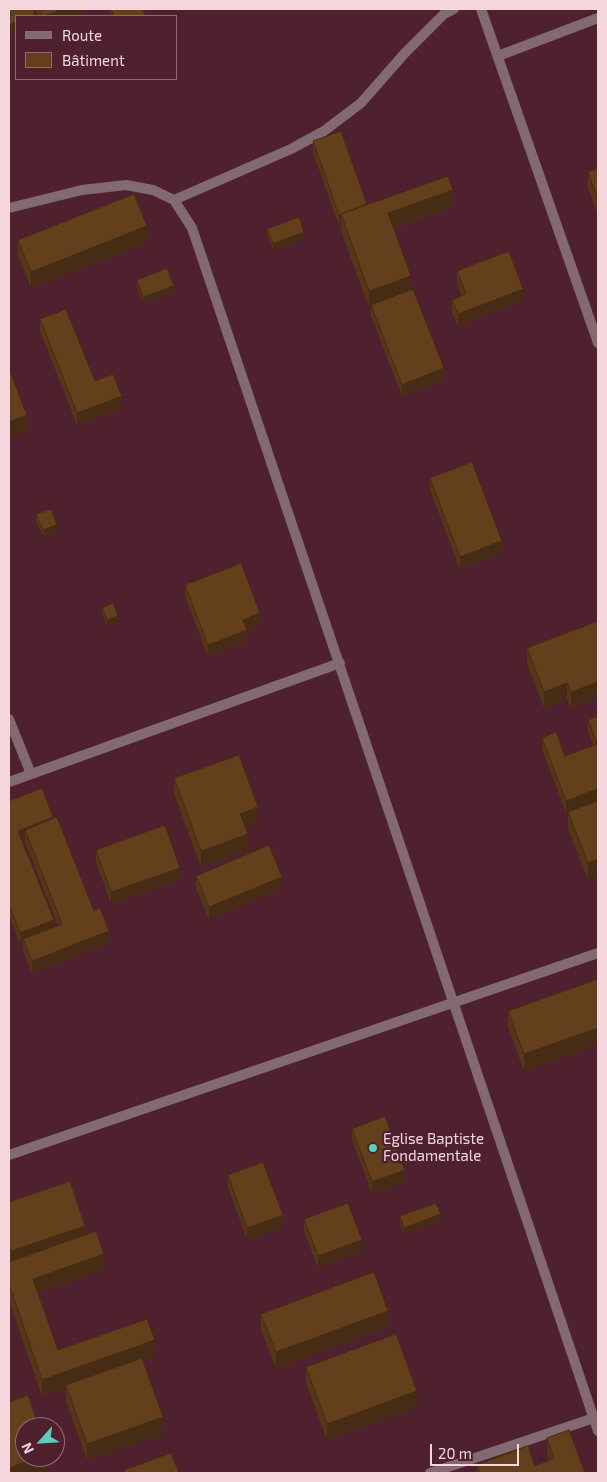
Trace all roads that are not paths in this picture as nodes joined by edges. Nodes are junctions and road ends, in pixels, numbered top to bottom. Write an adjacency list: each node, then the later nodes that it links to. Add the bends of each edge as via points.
1 (454, 9): 5 (street, via 444,14 404,54 361,103 324,131 291,149)
2 (481, 9): 4 (street)
3 (598, 18): 4 (street)
4 (498, 56): 7 (street)
5 (174, 200): 6 (street, via 153,190 126,185 82,190); 8 (street, via 192,228)
6 (9, 208)
7 (598, 343)
8 (340, 663): 10 (street); 13 (street)
9 (9, 719): 10 (street)
10 (31, 774): 11 (street)
11 (9, 782)
12 (598, 953): 13 (street)
13 (454, 1002): 14 (street); 15 (street)
14 (9, 1155)
15 (594, 1418): 16 (street); 17 (street)
16 (598, 1431)
17 (430, 1473)

